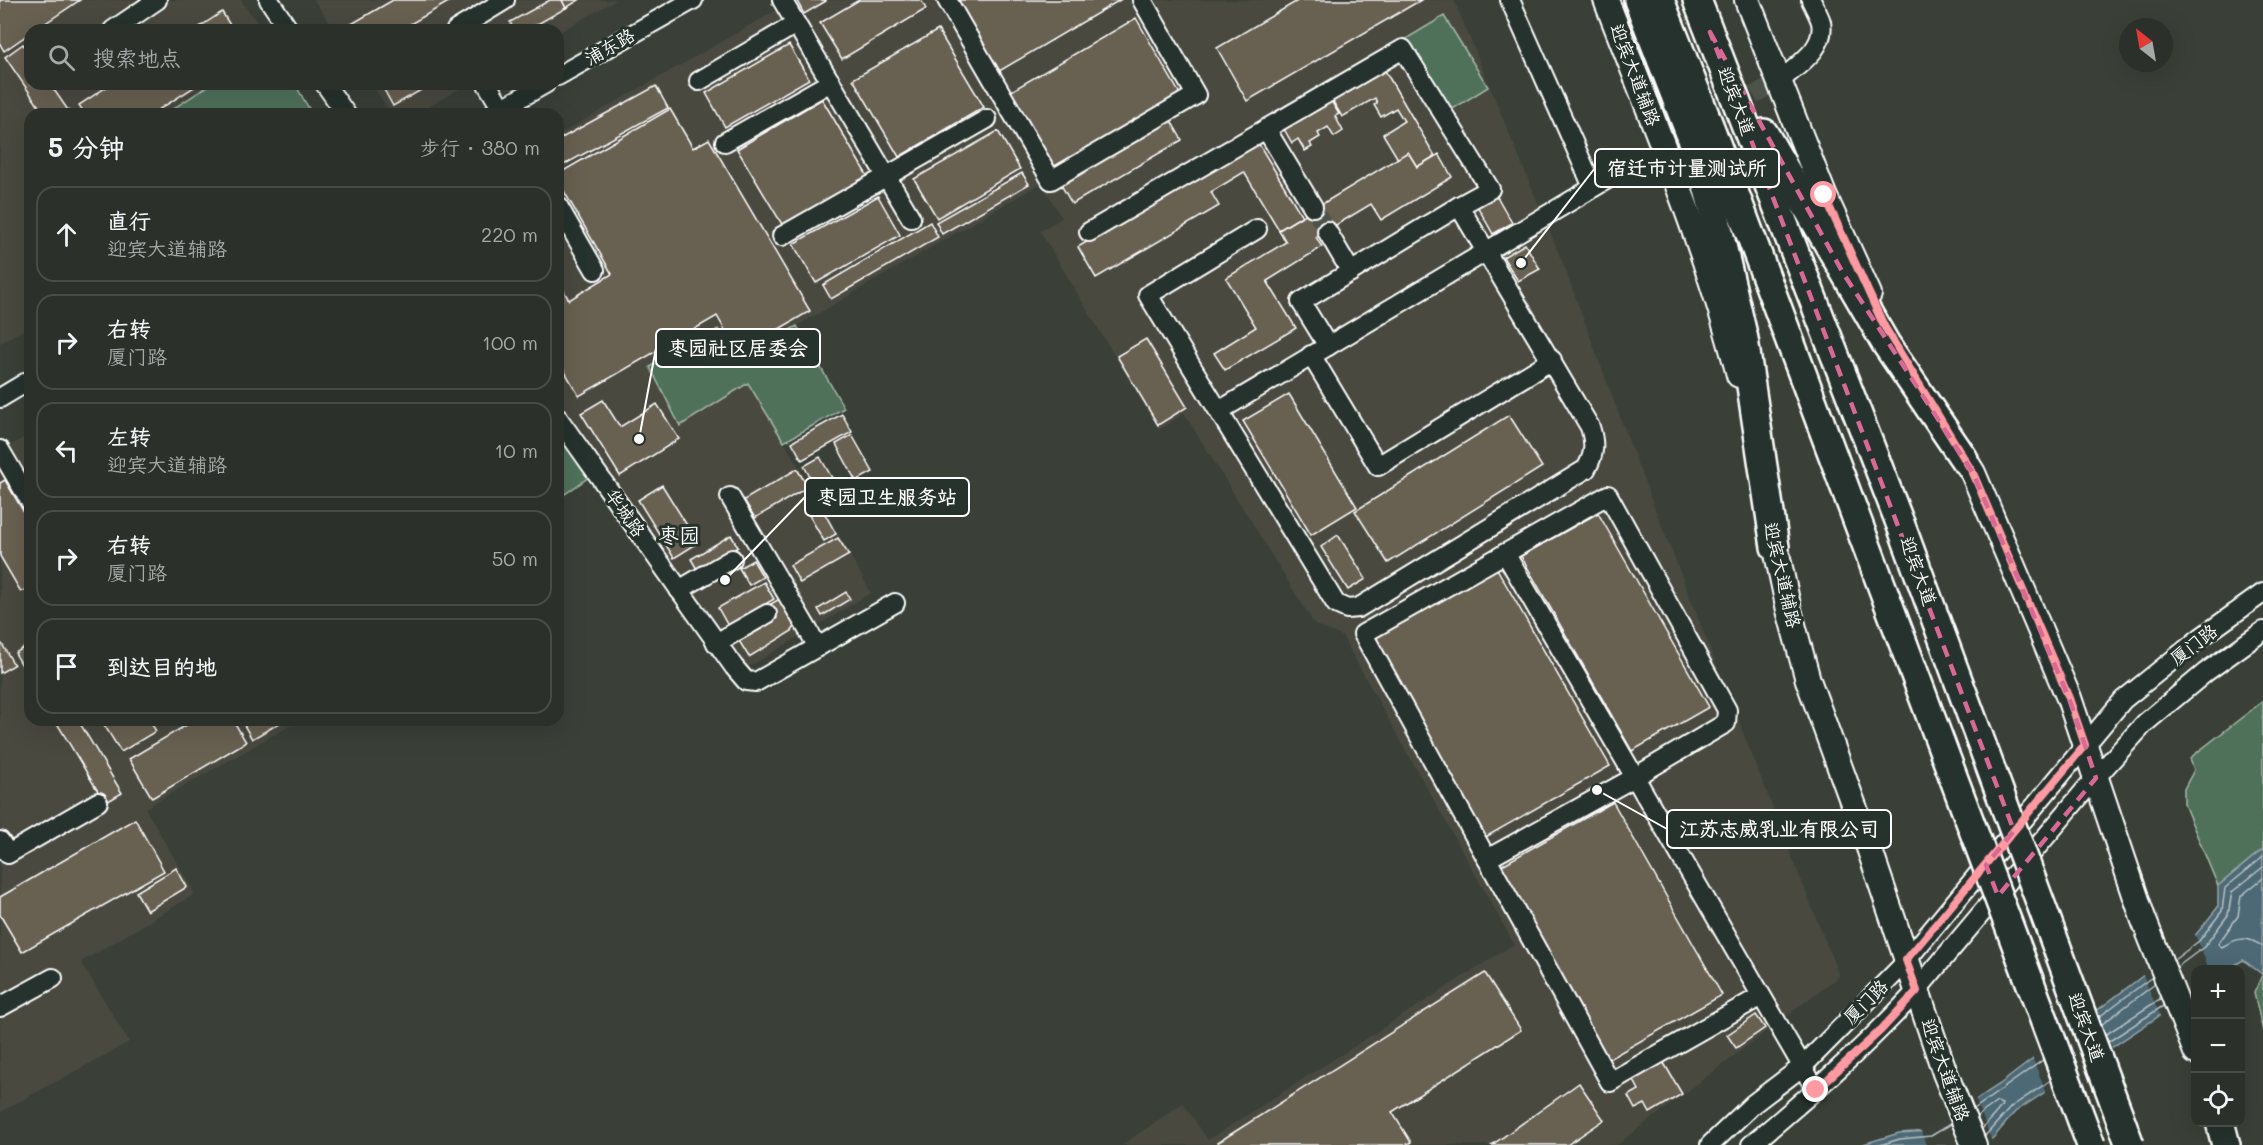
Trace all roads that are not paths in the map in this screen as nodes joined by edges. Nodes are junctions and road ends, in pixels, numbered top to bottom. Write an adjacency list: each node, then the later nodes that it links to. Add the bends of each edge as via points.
1 (157, 0): 15 (street)
2 (269, 0): 16 (street)
3 (505, 0): 17 (street)
4 (693, 0): 20 (street, 浦东路)
5 (782, 0): 18 (street)
6 (947, 0): 7 (street, via 1052,180 1196,95)
7 (1142, 0)
8 (1510, 0): 35 (street)
9 (1606, 0): 58 (main road, 迎宾大道辅路, via 1684,203 1728,332)
10 (1638, 0): 58 (highway, via 1698,154 1715,215 1744,339)
11 (1660, 0): 87 (highway, 迎宾大道, bridge)
12 (1697, 0): 19 (highway, 迎宾大道)
13 (1748, 0): 55 (main road, via 1824,195 1884,326)
14 (1811, 0): 21 (street, via 1821,23 1820,39 1813,52)
15 (122, 24)
16 (285, 24)
17 (466, 24)
18 (796, 24): 22 (street); 23 (street)
19 (1710, 32): 55 (highway, via 1849,283); 88 (highway, 迎宾大道, bridge, via 1900,523)
20 (564, 73)
21 (1782, 78)
22 (699, 81)
23 (831, 82): 32 (street); 34 (street)
24 (330, 90): 27 (street)
25 (490, 90): 28 (street)
26 (535, 90): 29 (street)
27 (342, 108)
28 (498, 108)
29 (506, 108)
30 (987, 119): 34 (street)
31 (1266, 129): 36 (street, via 1403,49 1490,189); 37 (street); 42 (street)
32 (725, 142)
33 (1636, 162): 35 (street)
34 (886, 176): 39 (street); 43 (street)
35 (1593, 187): 44 (street)
36 (1459, 206): 44 (street); 46 (street)
37 (1313, 207)
38 (564, 216): 45 (street)
39 (912, 218)
40 (1257, 229): 52 (street, via 1148,295)
41 (1327, 231): 46 (street)
42 (1089, 232)
43 (782, 236)
44 (1486, 250): 47 (street); 49 (street)
45 (595, 270)
46 (1351, 272): 47 (street, via 1301,302)
47 (1328, 345): 48 (street)
48 (1311, 355): 49 (street, via 1378,466); 52 (street)
49 (1552, 360): 52 (street, via 1592,433 1594,455 1586,469 1358,608 1336,604)
50 (24, 384): 51 (street)
51 (0, 398)
52 (1219, 411)
53 (564, 427): 61 (street, 华城路)
54 (0, 450): 56 (street)
55 (1964, 459): 68 (main road, via 2069,698)
56 (24, 491)
57 (730, 497): 67 (street)
58 (1775, 547): 74 (main road, 迎宾大道辅路, via 1808,680)
59 (1505, 553): 69 (street); 69 (street, via 1608,495 1727,710 1726,723); 73 (street, via 1364,634)
60 (732, 559): 61 (street)
61 (679, 590): 66 (street, 华城路)
62 (2263, 593): 68 (street, 厦门路, via 2123,700)
63 (895, 603): 67 (street)
64 (767, 614): 66 (street)
65 (2263, 631): 70 (street, 厦门路, via 2145,723)
66 (717, 643): 67 (street, 华城路, via 746,681 756,682)
67 (818, 647)
68 (2085, 745): 70 (main road); 74 (street, 厦门路)
69 (1635, 777): 73 (street); 77 (street)
70 (2096, 778): 76 (street, 厦门路); 79 (main road, via 2143,918)
71 (98, 802): 72 (street, via 8,854)
72 (0, 841)
73 (1487, 860): 77 (street, via 1610,1082)
74 (1906, 960): 76 (main road, 迎宾大道辅路); 80 (street, 厦门路)
75 (53, 978): 78 (street)
76 (1917, 991): 81 (street, 厦门路); 86 (main road, 迎宾大道辅路)
77 (1761, 996): 80 (street)
78 (0, 1007)
79 (2191, 1040)
80 (1803, 1066): 81 (street); 84 (street, 厦门路, via 1753,1104)
81 (1816, 1090): 85 (street, 厦门路)
82 (2223, 1127): 89 (highway)
83 (2224, 1127): 90 (main road)
84 (1710, 1145)
85 (1751, 1145)
86 (1974, 1145)
87 (2091, 1145)
88 (2130, 1145)
89 (2226, 1145)
90 (2233, 1145)

